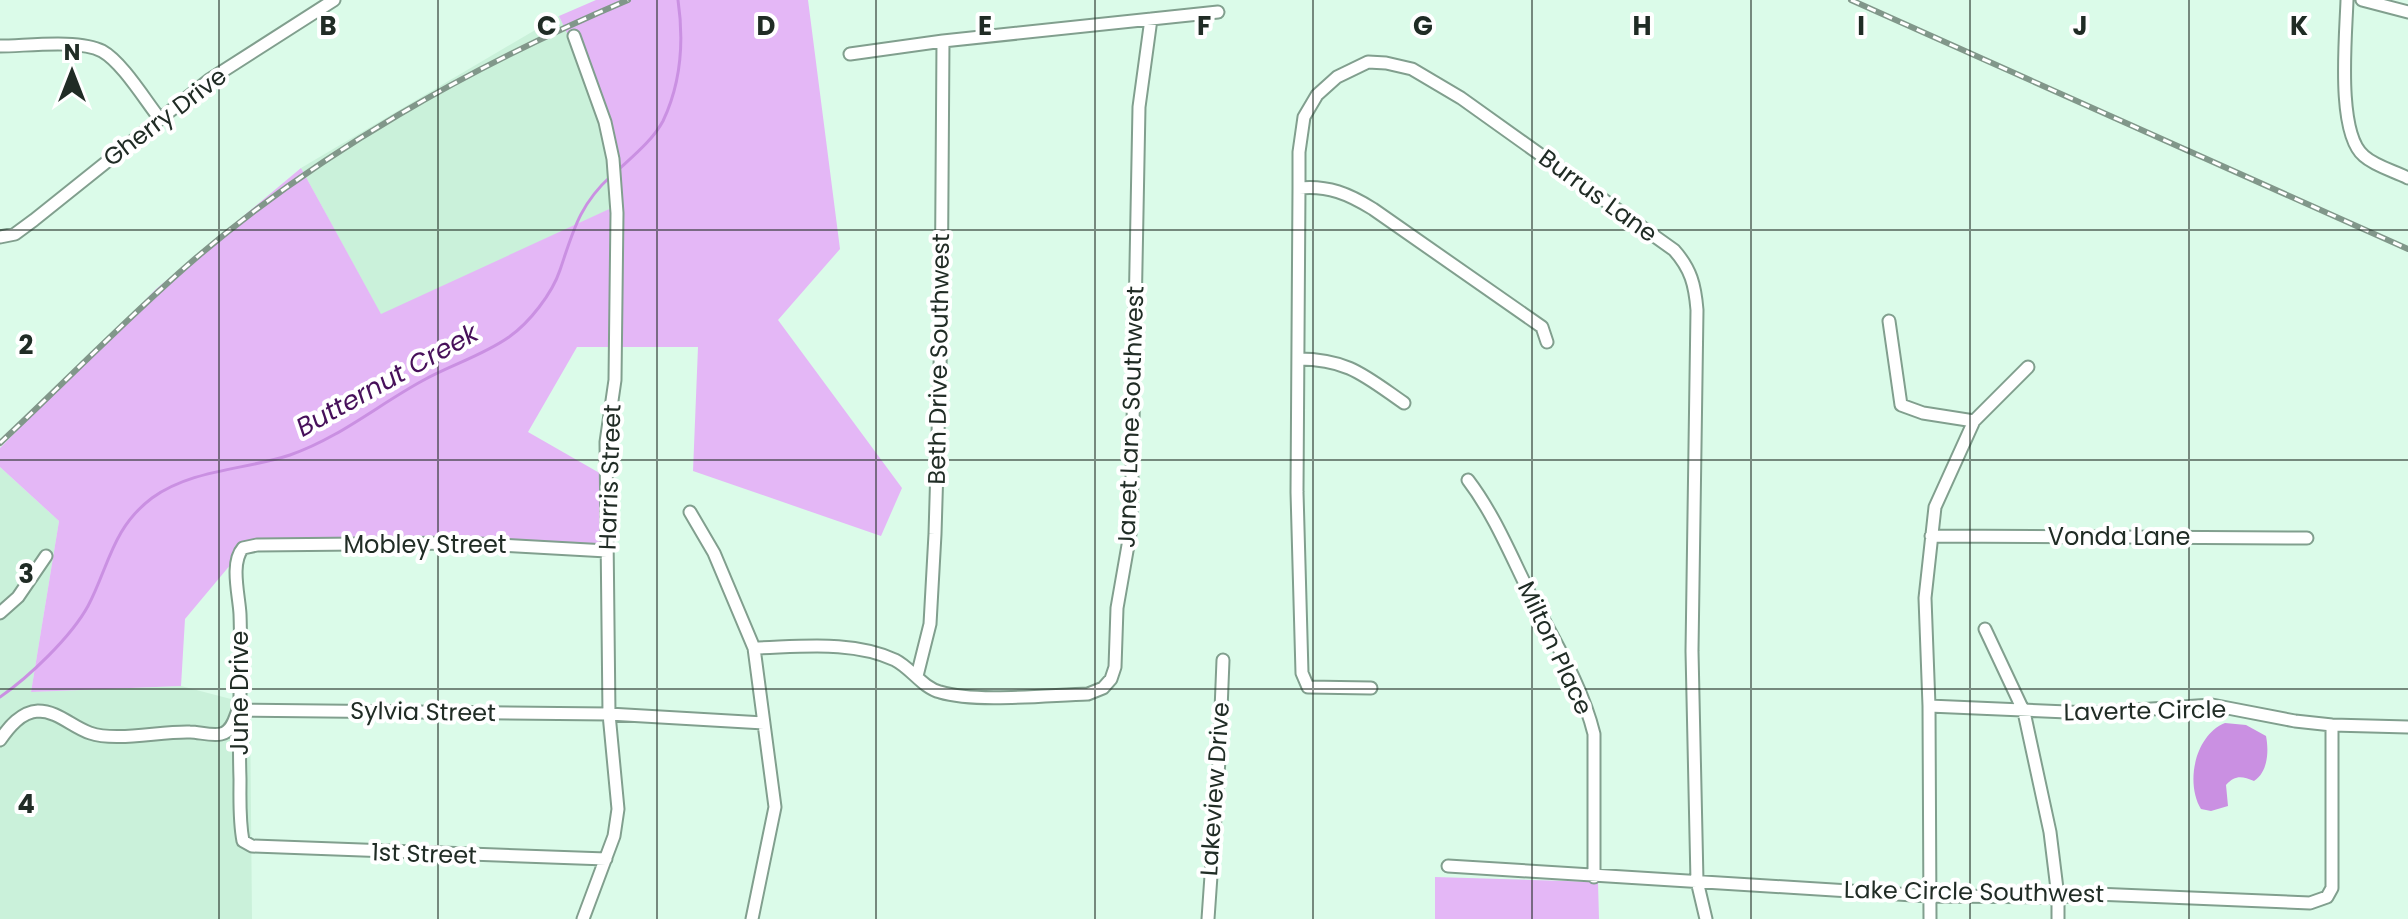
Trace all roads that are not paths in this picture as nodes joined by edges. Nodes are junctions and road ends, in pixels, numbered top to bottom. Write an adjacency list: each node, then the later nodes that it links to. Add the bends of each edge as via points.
1 (334, 0): 11 (street, Gherry Drive, via 209,80)
2 (2347, 0): 12 (street, via 2349,132 2364,157)
3 (2362, 0): 5 (street)
4 (1218, 12): 6 (street)
5 (2408, 12)
6 (1151, 19): 8 (street); 32 (street, Janet Lane Southwest, via 1139,107 1131,528 1111,679 1088,694 971,696 937,692)
7 (574, 36): 26 (street, Harris Street, via 605,122 617,213 615,380 606,442)
8 (943, 41): 10 (street); 32 (street, Beth Drive Southwest, via 935,534 930,624)
9 (0, 46): 11 (street, via 101,50)
10 (850, 54)
11 (160, 119): 14 (street, Gherry Drive, via 34,220 15,234)
12 (2408, 178)
13 (1299, 188): 16 (street, via 1329,188 1373,209 1542,327); 17 (street, Burrus Lane); 46 (street, Burrus Lane, via 1304,117 1317,95 1337,77 1368,62 1386,63 1412,69 1461,98 1674,250 1688,266 1697,310 1692,651)
14 (0, 237)
15 (1889, 321): 20 (street, via 1901,405)
16 (1547, 342)
17 (1298, 359): 19 (street, via 1351,367); 33 (street, Burrus Lane, via 1302,673 1308,687)
18 (2028, 367): 20 (street)
19 (1404, 403)
20 (1974, 421): 23 (street, via 1935,507)
21 (1468, 480): 45 (street, Milton Place, via 1498,529 1590,717)
22 (690, 512): 30 (street, via 714,553)
23 (1931, 536): 24 (street, Vonda Lane); 34 (street, via 1925,598)
24 (2307, 538)
25 (243, 548): 26 (street, Mobley Street, via 462,543); 35 (street, June Drive, via 237,565)
26 (607, 551): 37 (street, Harris Street)
27 (46, 556): 28 (street)
28 (0, 613)
29 (1985, 629): 36 (street)
30 (754, 648): 32 (street, Janet Lane Southwest, via 872,651); 38 (street)
31 (1223, 660): 51 (street, Lakeview Drive)
32 (917, 676)
33 (1371, 688)
34 (1929, 706): 36 (street, Laverte Circle); 47 (street)
35 (238, 710): 37 (street, Sylvia Street); 41 (street, via 231,727 220,734 103,735 36,711 25,714); 42 (street, June Drive)
36 (2024, 712): 39 (street, Laverte Circle, via 2212,705); 48 (street)
37 (609, 714): 38 (street, Sylvia Street); 43 (street, Harris Street, via 618,809)
38 (764, 723): 50 (street, via 775,807)
39 (2332, 725): 40 (street, Laverte Circle); 48 (street, Lake Circle Southwest, via 2334,871 2327,897 2310,903)
40 (2408, 727)
41 (0, 740)
42 (243, 841): 43 (street, 1st Street, via 252,846 369,852)
43 (606, 859): 49 (street, Harris Street)
44 (1448, 866): 45 (street, Lake Circle Southwest)
45 (1594, 877): 46 (street, Lake Circle Southwest)
46 (1697, 881): 47 (street, Lake Circle Southwest); 52 (street, Burrus Lane)
47 (1929, 896): 48 (street, Lake Circle Southwest); 53 (street)
48 (2058, 897): 54 (street)
49 (583, 919)
50 (752, 919)
51 (1208, 919)
52 (1706, 919)
53 (1930, 919)
54 (2058, 919)

